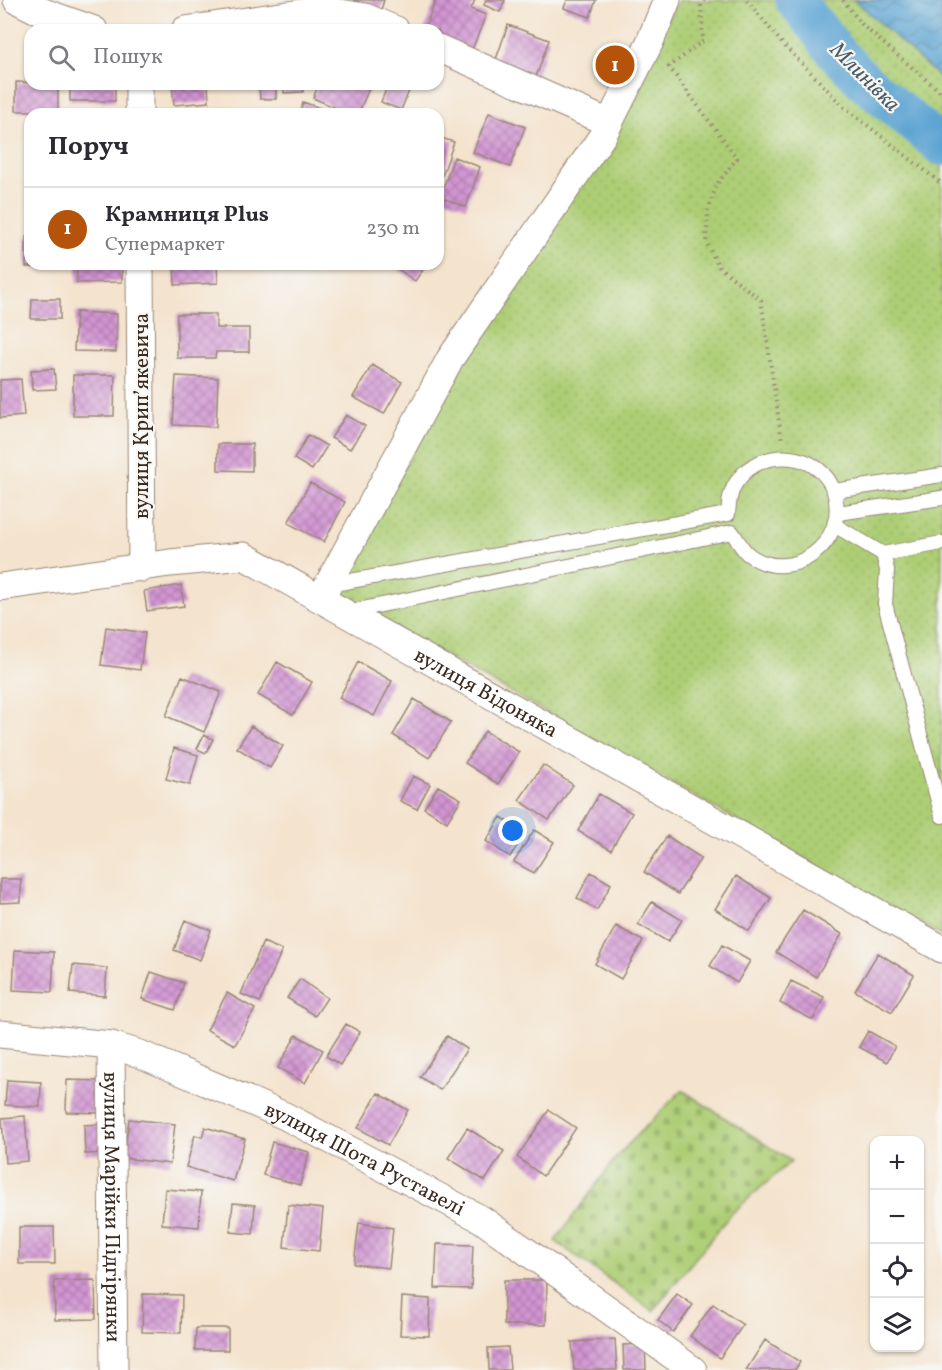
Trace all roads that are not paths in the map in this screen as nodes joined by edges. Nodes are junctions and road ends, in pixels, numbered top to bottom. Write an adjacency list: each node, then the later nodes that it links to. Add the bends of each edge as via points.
1 (16, 0): 3 (street)
2 (668, 0): 9 (street)
3 (77, 24)
4 (225, 24): 5 (street, via 322,10 365,17)
5 (382, 24)
6 (444, 51): 9 (street)
7 (139, 90): 8 (street)
8 (139, 108)
9 (609, 123): 19 (street, via 450,359)
10 (140, 270): 17 (street, вулиця Крипʼякевича)
11 (942, 475): 12 (lane)
12 (834, 491): 14 (lane); 19 (lane, via 822,473 805,461 784,456 766,459 750,467 738,480 730,496 728,514)
13 (942, 498): 14 (lane)
14 (837, 519): 16 (lane); 20 (lane, via 822,549 800,564 764,562 748,554 732,532)
15 (942, 543): 16 (lane)
16 (883, 554): 21 (lane, via 887,570 885,604)
17 (142, 568): 18 (street, вулиця Відоняка); 19 (street, вулиця Відоняка, via 244,556)
18 (0, 587)
19 (325, 592): 20 (street, вулиця Відоняка)
20 (346, 612): 22 (street, вулиця Відоняка)
21 (942, 816)
22 (942, 949)
23 (0, 1034): 24 (street, вулиця Шота Руставелі)
24 (111, 1045): 25 (street, вулиця Марійки Підгірянки); 26 (street, вулиця Шота Руставелі, via 285,1116 482,1219)
25 (114, 1370)
26 (693, 1370)

